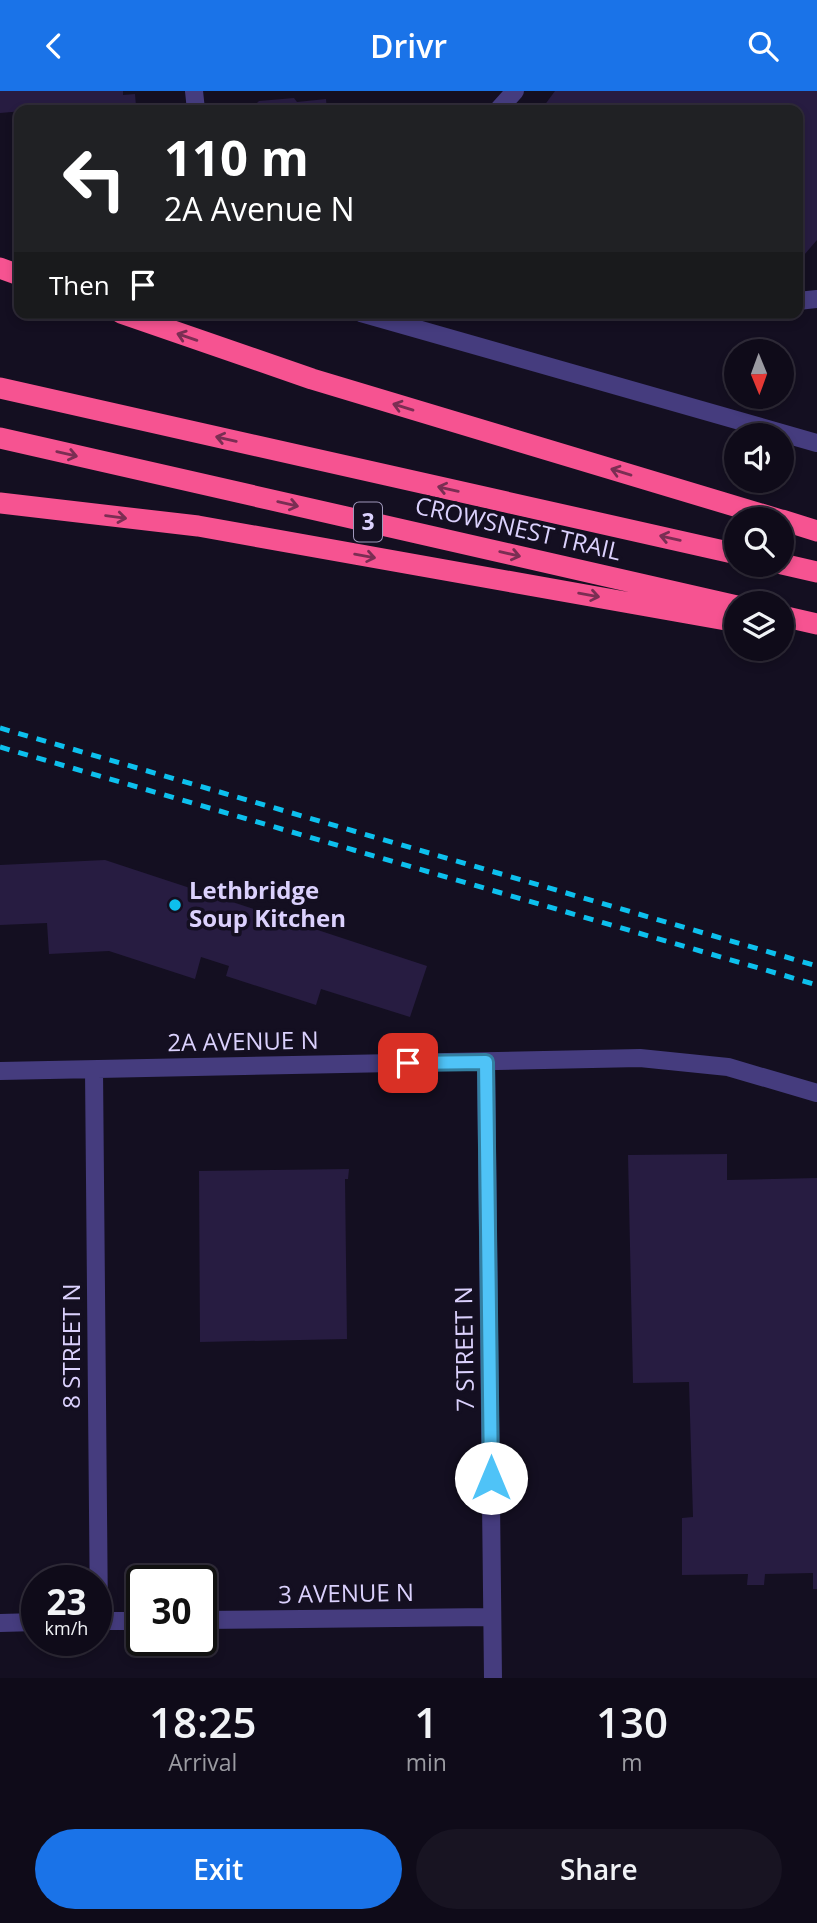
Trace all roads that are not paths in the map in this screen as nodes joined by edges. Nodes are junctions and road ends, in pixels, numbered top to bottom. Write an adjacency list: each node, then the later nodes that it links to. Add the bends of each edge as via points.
1 (514, 91): 2 (street)
2 (502, 105)
3 (138, 319): 9 (highway, one-way to 3, via 312,379)
4 (382, 319): 7 (street)
5 (0, 388): 12 (highway, CROWSNEST TRAIL / 3, one-way to 5)
6 (0, 438): 15 (highway, CROWSNEST TRAIL / 3, one-way to 15)
7 (817, 443)
8 (0, 503): 17 (highway, one-way to 17, via 198,526)
9 (738, 507)
10 (794, 524): 11 (highway)
11 (817, 531)
12 (724, 551)
13 (794, 567): 14 (highway)
14 (817, 572)
15 (724, 603)
16 (794, 619): 18 (highway)
17 (724, 620)
18 (817, 624)
19 (794, 632): 20 (highway)
20 (817, 636)
21 (486, 1062): 22 (street, 2A AVENUE N); 24 (street, 2A AVENUE N, via 684,1060 728,1067); 26 (street, 7 STREET N)
22 (94, 1070): 23 (street, 2A AVENUE N); 25 (street, 8 STREET N)
23 (0, 1071)
24 (817, 1093)
25 (98, 1565)
26 (492, 1617): 27 (street, 3 AVENUE N); 30 (street, 7 STREET N)
27 (217, 1620)
28 (21, 1622): 29 (street)
29 (0, 1623)
30 (493, 1678)

